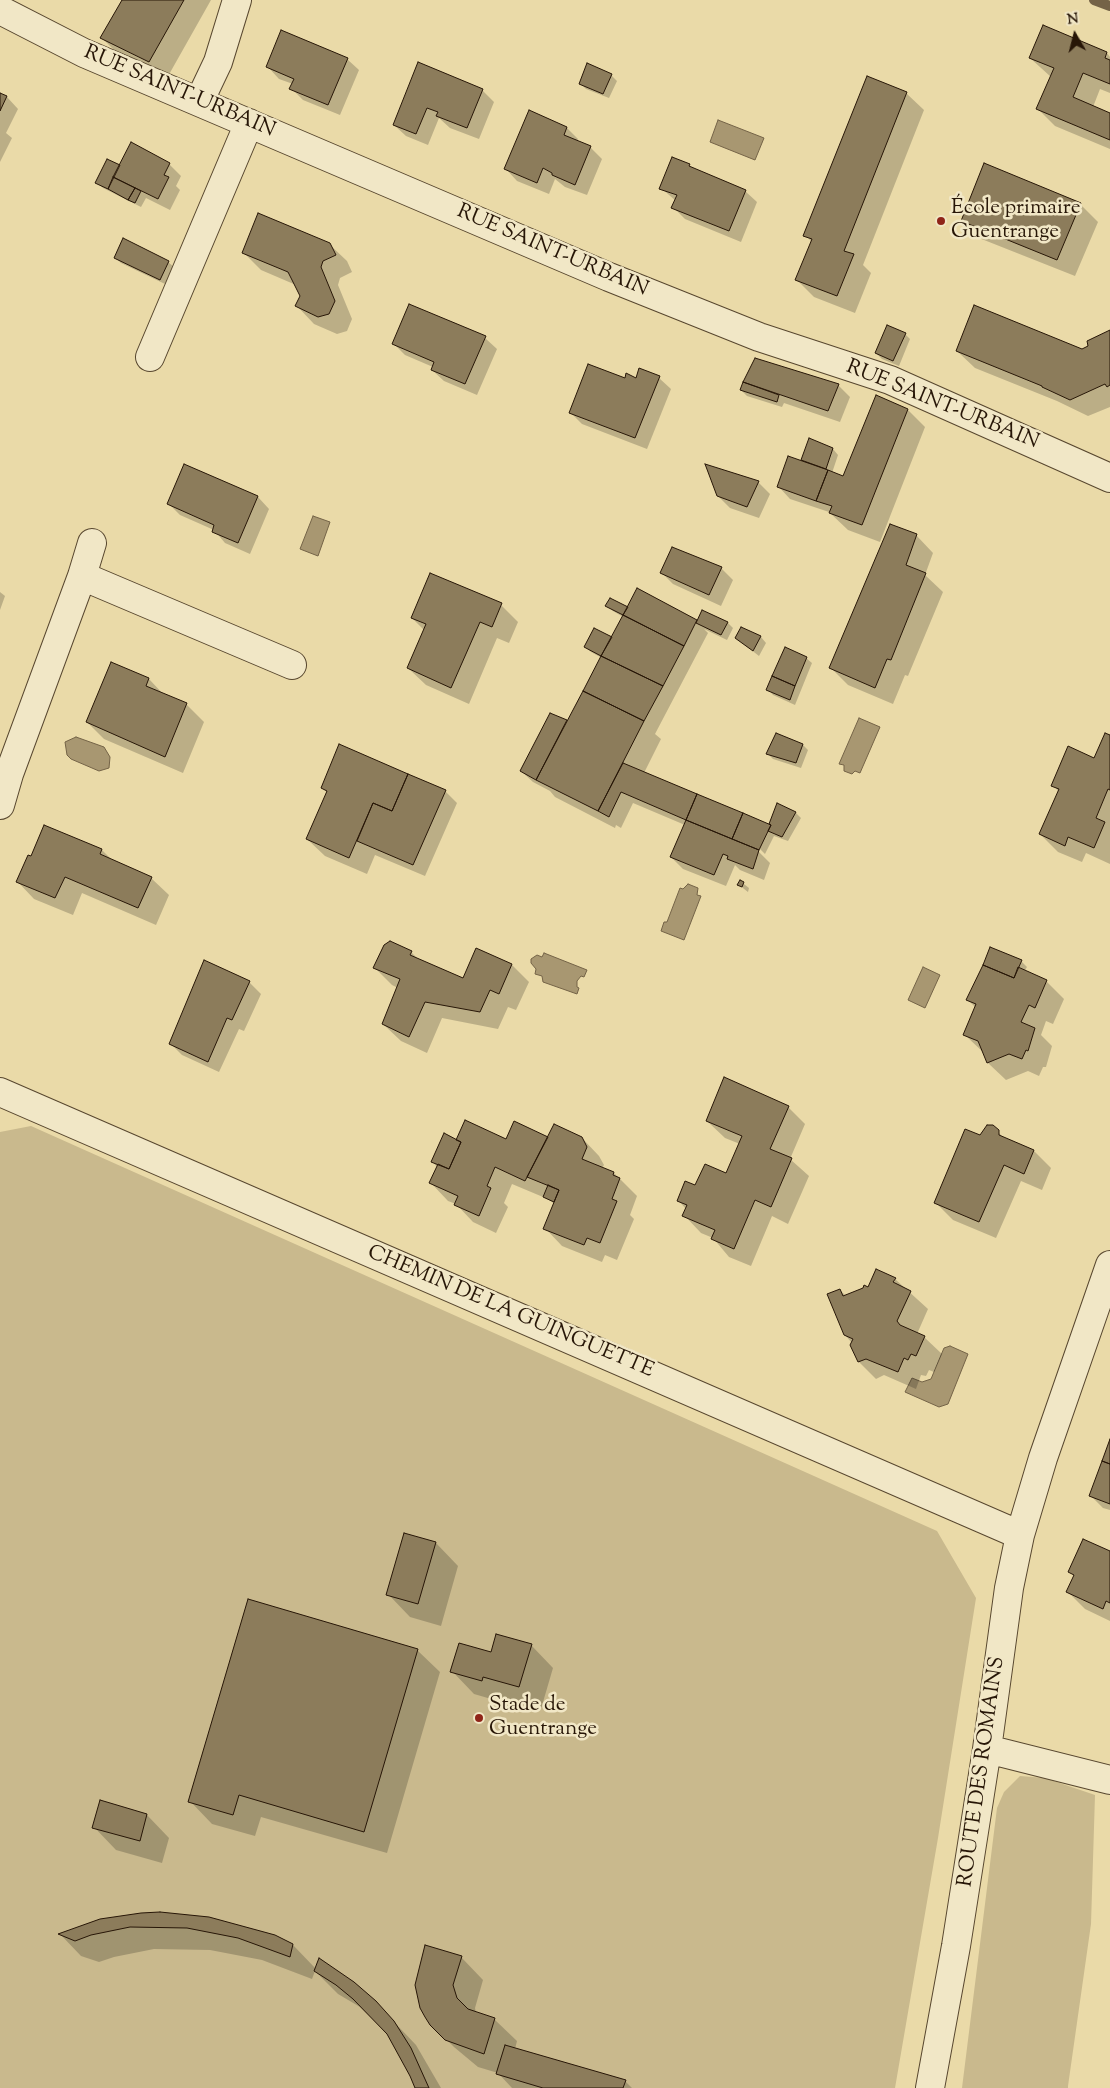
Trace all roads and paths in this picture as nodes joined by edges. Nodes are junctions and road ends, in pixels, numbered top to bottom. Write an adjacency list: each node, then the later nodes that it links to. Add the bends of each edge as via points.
1 (236, 0): 3 (street, via 218,62)
2 (0, 10): 3 (street, RUE SAINT-URBAIN, via 84,52)
3 (199, 102): 4 (street, RUE SAINT-URBAIN)
4 (249, 123): 5 (street); 6 (street, RUE SAINT-URBAIN, via 750,334 890,380)
5 (150, 358)
6 (1110, 478)
7 (92, 543): 8 (street)
8 (82, 576): 9 (street); 10 (street)
9 (292, 665)
10 (0, 805)
11 (0, 1092): 13 (street, CHEMIN DE LA GUINGUETTE)
12 (1110, 1265): 13 (street, ROUTE DES ROMAINS, via 1043,1458)
13 (1020, 1535): 14 (street, ROUTE DES ROMAINS, via 1009,1588)
14 (987, 1749): 15 (street); 16 (street, ROUTE DES ROMAINS)
15 (1110, 1780)
16 (930, 2088)

